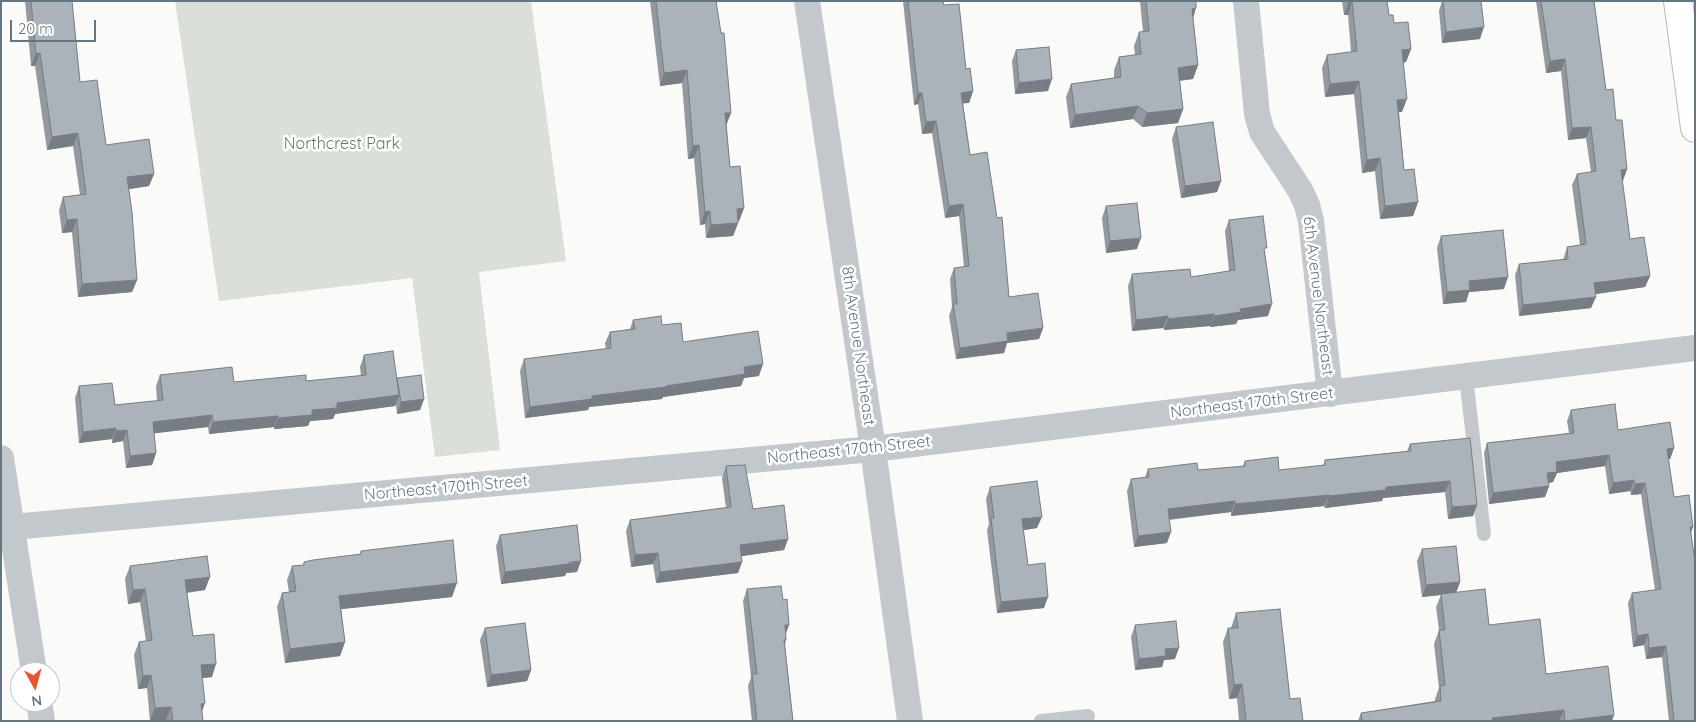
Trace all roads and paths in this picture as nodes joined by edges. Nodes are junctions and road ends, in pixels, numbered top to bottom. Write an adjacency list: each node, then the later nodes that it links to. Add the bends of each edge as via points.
1 (807, 1): 8 (street, 8th Avenue Northeast)
2 (1246, 1): 7 (street, 6th Avenue Northeast, via 1257,114 1262,132 1300,190 1311,221)
3 (1678, 1): 4 (street)
4 (1695, 128)
5 (1695, 348): 6 (street, Northeast 170th Street)
6 (1466, 377): 7 (street, Northeast 170th Street); 11 (lane)
7 (1330, 394): 8 (street, Northeast 170th Street)
8 (873, 449): 10 (street, Northeast 170th Street); 14 (street, 8th Avenue Northeast)
9 (1, 458): 10 (street)
10 (7, 528): 12 (street)
11 (1484, 534)
12 (32, 662)
13 (1088, 716): 15 (lane)
14 (910, 721)
15 (1041, 721)

